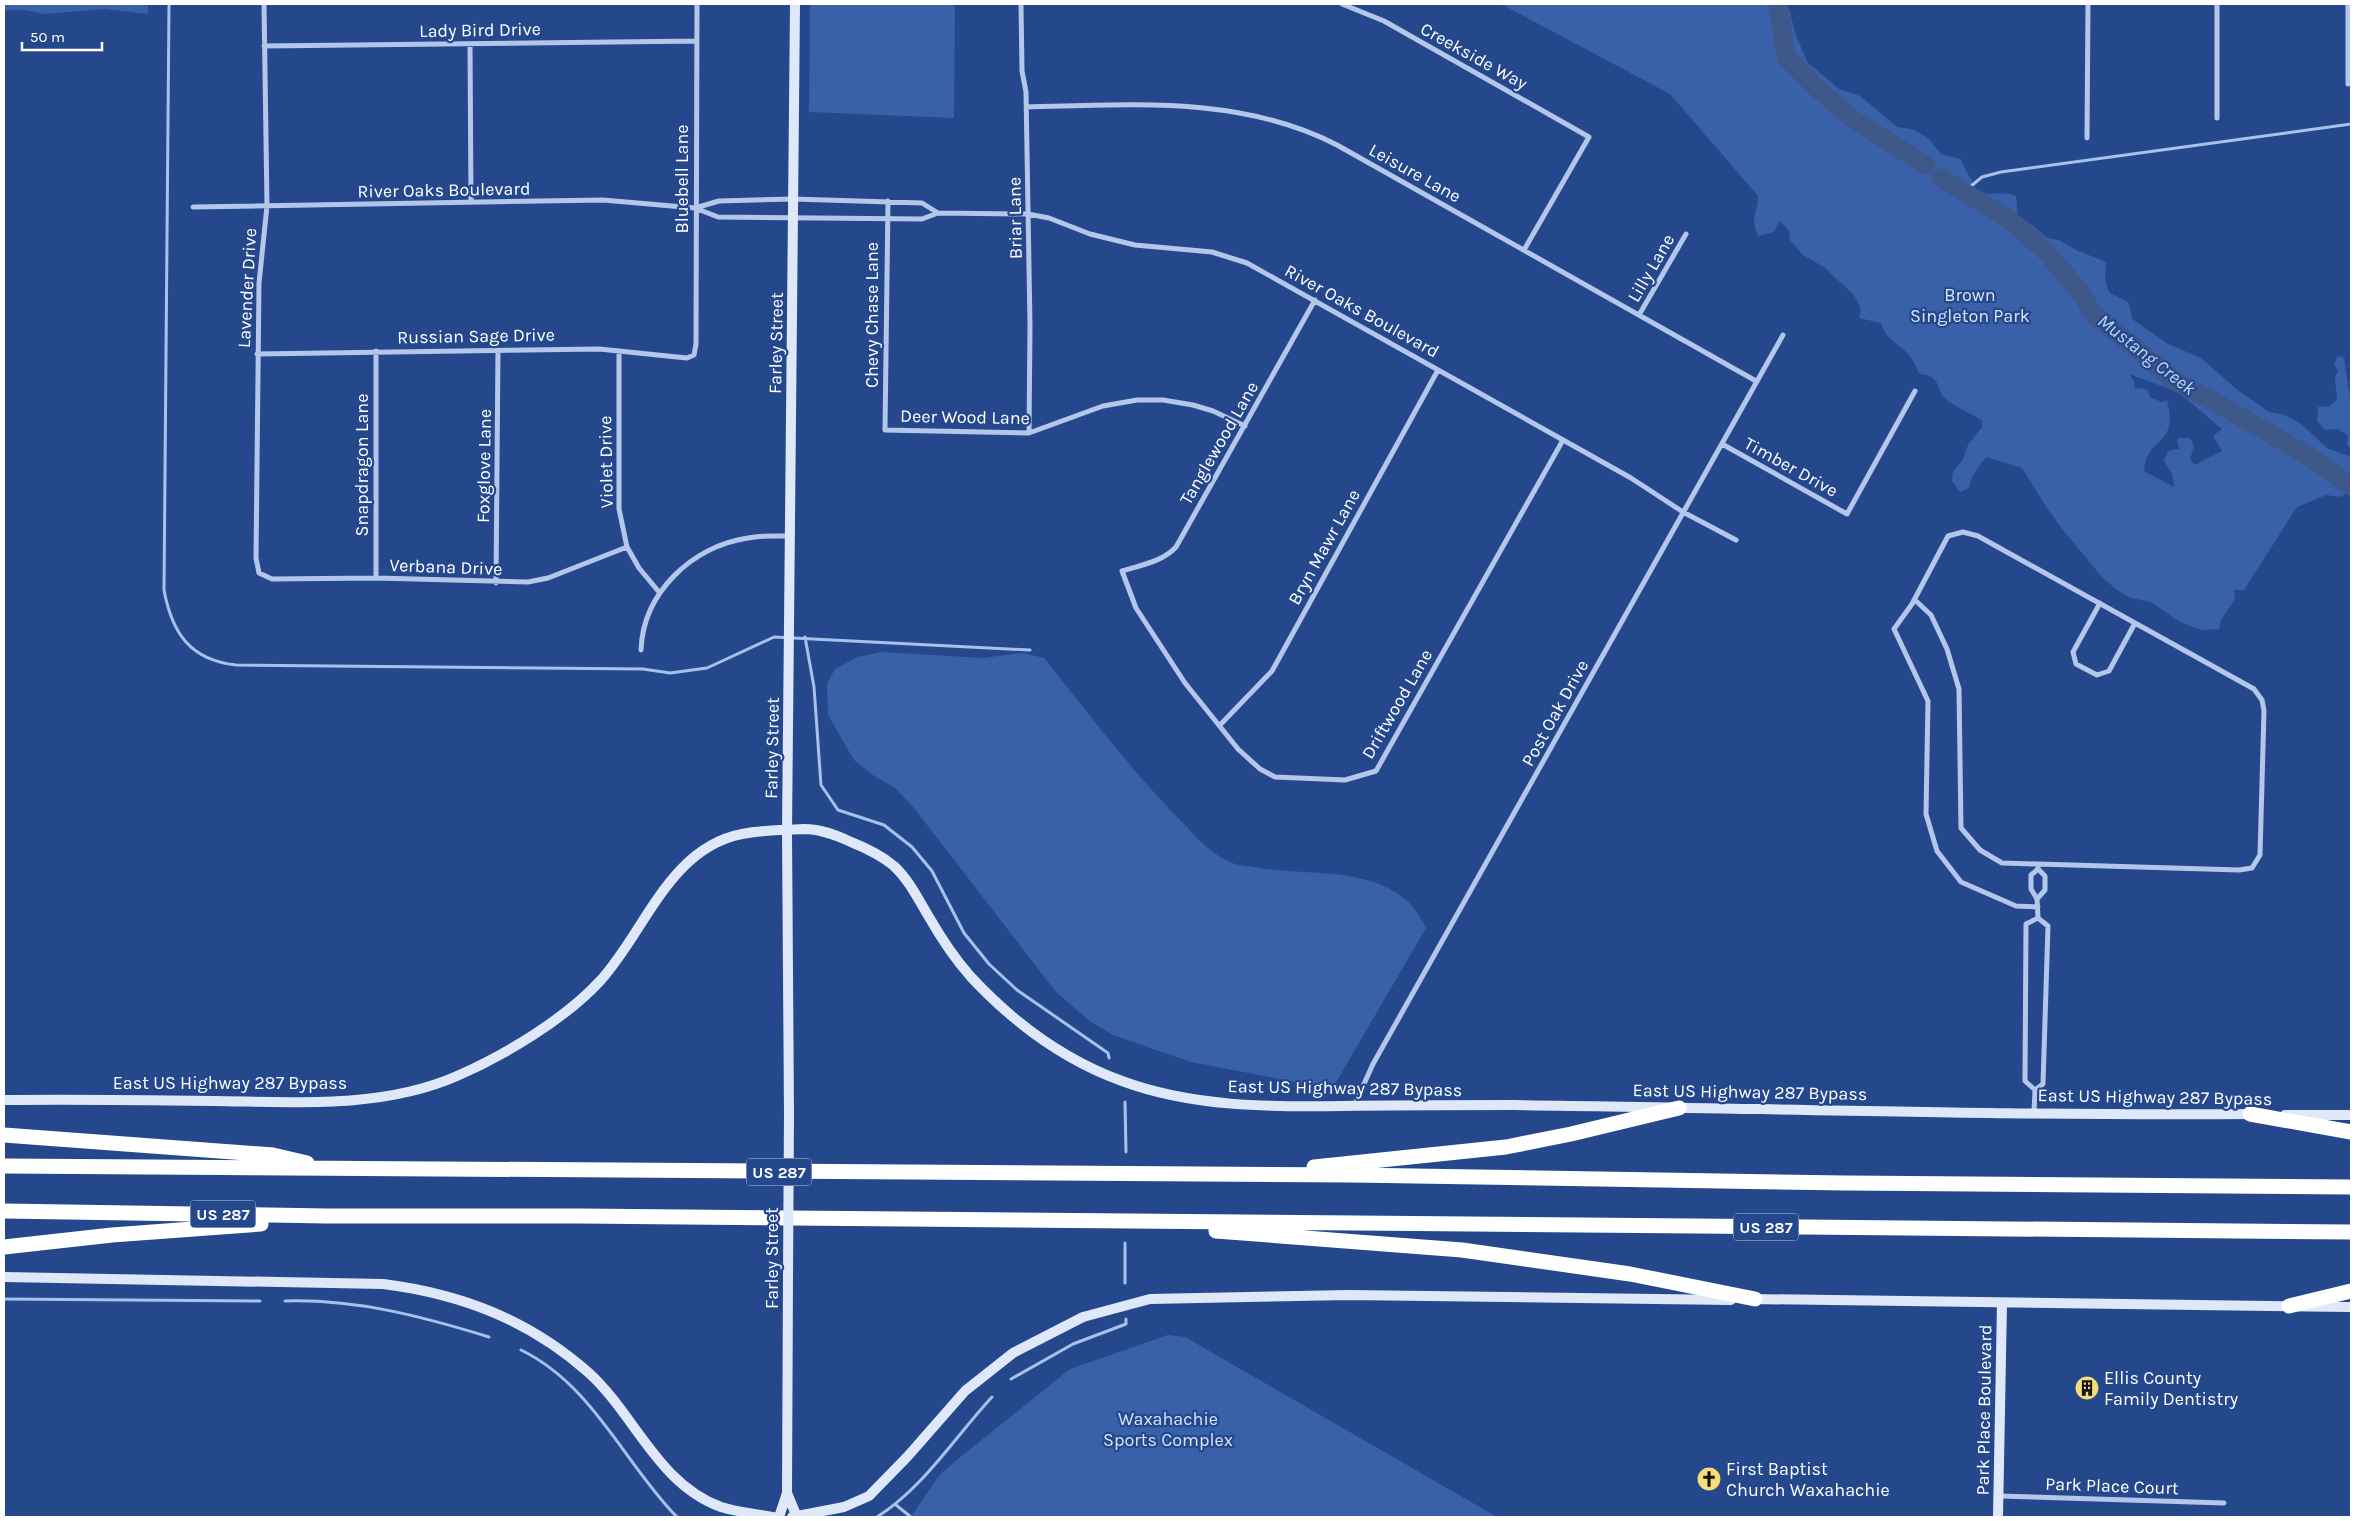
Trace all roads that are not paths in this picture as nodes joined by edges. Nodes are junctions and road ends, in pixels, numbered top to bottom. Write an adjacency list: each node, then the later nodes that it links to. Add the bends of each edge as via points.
1 (264, 4): 11 (street, Lavender Drive)
2 (697, 4): 9 (street, Bluebell Lane)
3 (795, 4): 16 (main road, Farley Street)
4 (1020, 4): 13 (street, Briar Lane)
5 (1342, 4): 27 (street, Creekside Way, via 1384,21 1589,137)
6 (2088, 4): 15 (street)
7 (2217, 4): 14 (street)
8 (2348, 4): 12 (street)
9 (697, 41): 10 (street, Lady Bird Drive); 21 (street, Bluebell Lane)
10 (470, 44): 11 (street, Lady Bird Drive); 18 (street)
11 (264, 46): 19 (street, Lavender Drive)
12 (2348, 84)
13 (1026, 107): 23 (street, Briar Lane); 27 (street, Leisure Lane, via 1190,106 1225,109 1290,124 1337,145)
14 (2217, 118)
15 (2087, 138)
16 (793, 199): 17 (street, River Oaks Boulevard); 21 (street, River Oaks Boulevard, via 719,201); 24 (main road, Farley Street)
17 (888, 201): 22 (street, River Oaks Boulevard, via 922,203); 25 (street, Chevy Chase Lane)
18 (471, 202): 19 (street, River Oaks Boulevard); 21 (street, River Oaks Boulevard, via 603,200)
19 (267, 206): 20 (street, River Oaks Boulevard); 34 (street, Lavender Drive, via 260,259)
20 (193, 207)
21 (695, 208): 24 (street, River Oaks Boulevard, via 718,217); 35 (street, Bluebell Lane)
22 (938, 213): 23 (street, River Oaks Boulevard); 25 (street, River Oaks Boulevard, via 922,219)
23 (1028, 214): 28 (street, River Oaks Boulevard, via 1136,245 1225,254); 41 (street, Briar Lane)
24 (793, 216): 25 (street, River Oaks Boulevard); 45 (main road, Farley Street)
25 (886, 219): 40 (street, Chevy Chase Lane)
26 (1686, 234): 29 (street, Lilly Lane)
27 (1524, 250): 29 (street, Leisure Lane)
28 (1316, 300): 36 (street, River Oaks Boulevard); 39 (street, Tanglewood Lane)
29 (1639, 315): 37 (street, Leisure Lane)
30 (1783, 335): 37 (street, Post Oak Drive)
31 (498, 350): 32 (street, Russian Sage Drive); 33 (street, Russian Sage Drive); 51 (street, Foxglove Lane)
32 (376, 351): 34 (street, Russian Sage Drive); 50 (street, Snapdragon Lane)
33 (619, 351): 35 (street, Russian Sage Drive, via 687,358); 47 (street, Violet Drive, via 619,509)
34 (257, 354): 49 (street, Lavender Drive, via 256,558)
35 (694, 355)
36 (1438, 370): 42 (street, River Oaks Boulevard); 57 (street, Bryn Mawr Lane, via 1272,671)
37 (1756, 381): 43 (street, Post Oak Drive)
38 (1915, 391): 43 (street, Timber Drive, via 1847,514)
39 (1245, 426): 41 (street, Deer Wood Lane, via 1193,404 1138,400 1103,406); 48 (street, Tanglewood Lane, via 1176,547 1156,560)
40 (885, 430): 41 (street, Deer Wood Lane)
41 (1029, 433)
42 (1562, 440): 44 (street, River Oaks Boulevard, via 1632,478); 57 (street, Driftwood Lane, via 1376,771 1345,780 1267,775 1247,758)
43 (1722, 444): 44 (street, Post Oak Drive)
44 (1683, 512): 46 (street, River Oaks Boulevard); 65 (street, Post Oak Drive, via 1373,1064)
45 (790, 536): 52 (street, via 746,538 721,545 699,555); 58 (main road, Farley Street)
46 (1736, 540)
47 (627, 547): 51 (street, Verbana Drive, via 548,578); 52 (street, Violet Drive)
48 (1122, 571): 57 (street, Driftwood Lane, via 1136,608 1185,683)
49 (259, 573): 50 (street, Verbana Drive, via 272,579)
50 (376, 578): 51 (street, Verbana Drive)
51 (496, 583)
52 (659, 592): 56 (street, via 647,618)
53 (1914, 600): 54 (street, via 1948,536 1963,532 1978,536); 59 (street, via 1931,615 1960,689 1961,828 1980,850 2002,864); 61 (street, via 1894,629 1928,701 1926,814 1937,851 1961,882 2016,906)
54 (2100, 603): 55 (street); 55 (street, via 2073,652 2076,664 2097,675 2109,671)
55 (2135, 623): 59 (street, via 2254,689 2262,700 2260,856 2252,868 2239,870)
56 (641, 650)
57 (1220, 725)
58 (787, 831): 64 (main road, East US Highway 287 Bypass, via 742,834 698,852 677,874 632,940 595,986 532,1036 451,1079 362,1100); 65 (main road, East US Highway 287 Bypass, via 814,830 835,834 872,851 893,866 908,881 940,935 970,976 1040,1039 1103,1074 1171,1096 1212,1102 1292,1107); 87 (main road, Farley Street, bridge)
59 (2038, 867): 60 (street, via 2031,875 2031,889); 60 (street, via 2045,876 2045,890)
60 (2037, 899): 61 (street)
61 (2038, 907): 62 (street)
62 (2038, 918): 63 (street, via 2048,926 2043,1084); 63 (street, via 2026,924 2025,1081)
63 (2035, 1090): 67 (street)
64 (4, 1100)
65 (1353, 1106): 66 (main road, East US Highway 287 Bypass)
66 (1679, 1108): 67 (main road, East US Highway 287 Bypass); 74 (highway, via 1506,1147)
67 (2034, 1112): 68 (main road, East US Highway 287 Bypass)
68 (2250, 1114): 69 (main road, East US Highway 287 Bypass); 70 (highway)
69 (2351, 1115)
70 (2351, 1132)
71 (4, 1135): 73 (highway, via 273,1155)
72 (4, 1166): 73 (highway, US 287)
73 (320, 1168): 74 (highway, US 287)
74 (1238, 1176): 75 (highway, US 287)
75 (2351, 1187)
76 (4, 1211): 77 (highway, US 287)
77 (442, 1216): 78 (highway, US 287); 80 (highway, via 420,1224 246,1225)
78 (1181, 1222): 79 (highway, US 287); 83 (highway, via 1210,1231 1480,1252 1630,1274)
79 (2351, 1232)
80 (4, 1247)
81 (4, 1277): 90 (main road, via 383,1284 459,1298 539,1336 589,1374 659,1461 696,1494 720,1506)
82 (2351, 1291): 85 (highway)
83 (1755, 1299): 84 (main road); 93 (main road, via 1349,1296 1150,1299 1083,1317 1013,1353 965,1391 869,1496 844,1507)
84 (2002, 1303): 85 (main road); 88 (main road, Park Place Boulevard)
85 (2289, 1306): 86 (main road)
86 (2351, 1307)
87 (787, 1493): 91 (main road); 93 (main road)
88 (1999, 1496): 89 (street, Park Place Court); 94 (main road, Park Place Boulevard)
89 (2224, 1503)
90 (773, 1517)
91 (779, 1517)
92 (792, 1517): 93 (main road)
93 (797, 1517)
94 (1998, 1517)

